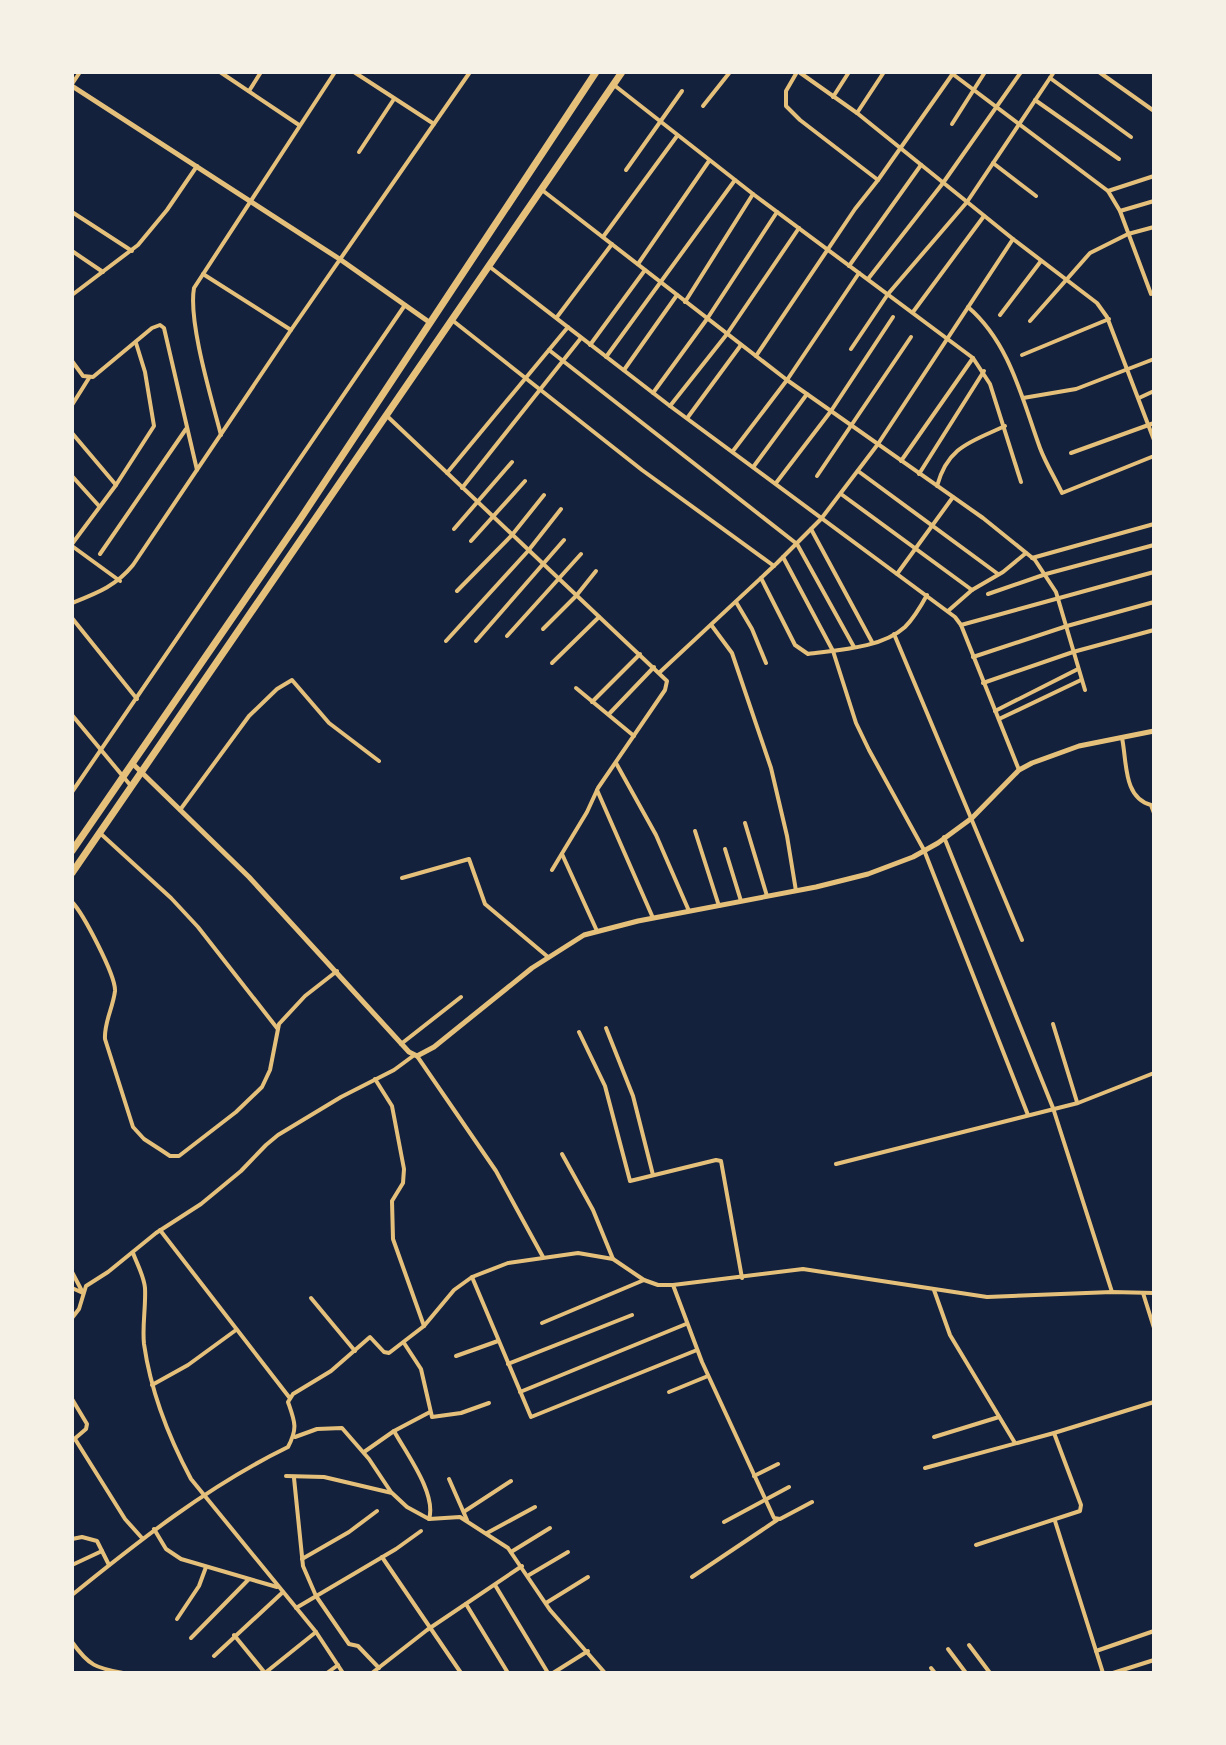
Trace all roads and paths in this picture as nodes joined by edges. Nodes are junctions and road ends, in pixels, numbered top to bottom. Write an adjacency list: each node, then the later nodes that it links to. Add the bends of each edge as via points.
1 (80, 72): 19 (street)
2 (220, 72): 22 (street)
3 (261, 72): 22 (street)
4 (335, 72): 35 (street)
5 (354, 72): 25 (street)
6 (470, 72): 33 (street)
7 (596, 72): 97 (highway)
8 (622, 72): 20 (highway)
9 (730, 72): 27 (street)
10 (798, 72): 24 (street); 48 (street, via 786,91 786,106)
11 (849, 72): 24 (street)
12 (884, 72): 30 (street)
13 (985, 72): 21 (street)
14 (1021, 72): 28 (street)
15 (1054, 72): 18 (street)
16 (1099, 72): 29 (street)
17 (952, 73): 21 (street); 38 (street)
18 (1050, 78): 26 (street); 37 (street)
19 (72, 85): 44 (street)
20 (614, 85): 31 (street); 50 (highway)
21 (974, 90): 28 (street); 34 (street)
22 (249, 91): 35 (street)
23 (682, 91): 31 (street)
24 (833, 97): 30 (street)
25 (394, 99): 33 (street); 39 (street)
26 (1035, 100): 32 (street); 40 (street)
27 (703, 106)
28 (997, 107): 32 (street); 49 (street)
29 (1154, 111)
30 (857, 113): 38 (street)
31 (659, 123): 36 (street); 45 (street)
32 (1019, 123): 42 (street); 51 (street)
33 (434, 124): 70 (street)
34 (952, 124)
35 (299, 125): 54 (street)
36 (677, 136): 41 (street); 64 (street)
37 (1131, 137)
38 (900, 148): 43 (street); 48 (street)
39 (359, 152)
40 (1119, 159)
41 (710, 160): 47 (street); 72 (street)
42 (993, 163): 53 (street); 56 (street)
43 (921, 165): 49 (street); 74 (street)
44 (197, 166): 54 (street); 69 (street)
45 (626, 170)
46 (1154, 176): 51 (street)
47 (735, 180): 52 (street); 81 (street)
48 (878, 180): 67 (street)
49 (943, 183): 56 (street); 80 (street)
50 (542, 189): 64 (street); 73 (highway)
51 (1108, 191): 57 (street)
52 (753, 194): 59 (street); 86 (street)
53 (1036, 196)
54 (249, 201): 70 (street); 78 (street)
55 (1154, 201): 57 (street)
56 (967, 202): 60 (street); 82 (street)
57 (1120, 211): 63 (street)
58 (72, 212): 69 (street)
59 (777, 212): 62 (street); 93 (street)
60 (984, 216): 65 (street); 89 (street)
61 (1154, 227): 63 (street)
62 (799, 228): 67 (street); 100 (street)
63 (1128, 234): 79 (street, via 1090,253); 83 (street)
64 (603, 237): 66 (street)
65 (1013, 239): 71 (street); 88 (street)
66 (612, 244): 72 (street); 91 (street)
67 (827, 250): 74 (street); 110 (street)
68 (72, 251): 76 (street)
69 (132, 251): 76 (street)
70 (341, 260): 87 (street); 99 (street)
71 (1041, 261): 79 (street); 90 (street)
72 (638, 264): 75 (street)
73 (488, 265): 91 (street); 95 (highway)
74 (849, 266): 77 (street)
75 (645, 270): 81 (street); 105 (street)
76 (104, 272): 84 (street)
77 (859, 273): 80 (street); 121 (street)
78 (203, 274): 99 (street); 140 (street, via 194,288 193,305)
79 (1066, 278): 94 (street); 96 (street)
80 (867, 279): 82 (street)
81 (661, 283): 85 (street); 111 (street)
82 (888, 294): 89 (street); 107 (street)
83 (1151, 294)
84 (72, 295)
85 (677, 295): 86 (street); 117 (street)
86 (685, 302): 93 (street)
87 (405, 305): 97 (street); 234 (street)
88 (967, 307): 102 (street); 128 (street, via 989,328)
89 (913, 312): 102 (street)
90 (1000, 315)
91 (557, 317): 98 (street)
92 (893, 317): 132 (street)
93 (707, 319): 100 (street); 125 (street)
94 (1109, 319): 109 (street); 116 (street)
95 (451, 320): 120 (street); 127 (highway)
96 (1030, 321)
97 (429, 322): 122 (highway)
98 (569, 327): 103 (street); 108 (street)
99 (291, 330): 140 (street)
100 (727, 334): 106 (street); 131 (street)
101 (911, 337): 136 (street)
102 (947, 337): 112 (street); 142 (street)
103 (581, 338): 105 (street); 115 (street)
104 (136, 342): 119 (street); 138 (street, via 156,325 164,328); 158 (street, via 155,421)
105 (590, 345): 111 (street)
106 (741, 345): 110 (street); 134 (street)
107 (851, 349)
108 (549, 350): 115 (street); 120 (street)
109 (1022, 355)
110 (756, 356): 121 (street)
111 (606, 357): 117 (street)
112 (973, 358): 118 (street); 146 (street)
113 (1154, 359): 116 (street)
114 (72, 361): 119 (street)
115 (563, 361): 123 (street); 176 (street)
116 (1129, 369): 128 (street, via 1076,389); 129 (street)
117 (624, 370): 125 (street)
118 (984, 371): 137 (street); 152 (street)
119 (89, 378): 130 (street)
120 (525, 379): 123 (street); 151 (street)
121 (787, 380): 126 (street); 143 (street)
122 (384, 390): 127 (highway); 186 (highway)
123 (539, 391): 160 (street); 188 (street)
124 (1154, 391): 129 (street)
125 (653, 393): 131 (street)
126 (807, 394): 132 (street); 148 (street)
127 (397, 398): 133 (highway)
128 (1023, 398): 145 (street, via 1062,493)
129 (1139, 398): 135 (street)
130 (72, 405)
131 (670, 406): 134 (street)
132 (831, 411): 136 (street); 157 (street)
133 (385, 415): 151 (street); 189 (highway)
134 (687, 418): 143 (street)
135 (1151, 424): 141 (street); 144 (street)
136 (852, 426): 142 (street); 154 (street)
137 (1005, 426): 156 (street); 159 (street, via 956,450)
138 (186, 429): 149 (street); 182 (street)
139 (72, 433): 158 (street)
140 (221, 435): 149 (street)
141 (1154, 440)
142 (878, 444): 146 (street); 150 (street)
143 (732, 451): 148 (street)
144 (1071, 453)
145 (1154, 456)
146 (901, 461): 152 (street)
147 (512, 462): 164 (street)
148 (754, 467): 157 (street)
149 (197, 470): 197 (street)
150 (858, 471): 161 (street); 170 (street)
151 (447, 473): 160 (street)
152 (919, 474): 159 (street)
153 (72, 476): 165 (street)
154 (817, 476)
155 (525, 481): 167 (street)
156 (1021, 482)
157 (776, 483): 168 (street)
158 (116, 485): 165 (street)
159 (937, 486): 163 (street)
160 (462, 488): 164 (street)
161 (841, 494): 168 (street); 179 (street)
162 (544, 495): 173 (street)
163 (953, 497): 170 (street); 181 (street)
164 (478, 504): 167 (street); 171 (street)
165 (99, 506): 177 (street)
166 (561, 509): 180 (street)
167 (494, 518): 173 (street); 175 (street)
168 (821, 519): 172 (street); 192 (street)
169 (1154, 524): 185 (street)
170 (931, 525): 179 (street); 193 (street)
171 (454, 529)
172 (811, 529): 176 (street); 219 (street)
173 (512, 535): 180 (street); 199 (street)
174 (564, 540): 187 (street)
175 (471, 541)
176 (797, 544): 184 (street); 220 (street)
177 (72, 545): 197 (street)
178 (1154, 545): 194 (street)
179 (915, 548): 192 (street); 198 (street)
180 (528, 551): 187 (street); 217 (street)
181 (1026, 553): 185 (street); 193 (street)
182 (100, 554)
183 (581, 554): 196 (street)
184 (783, 557): 188 (street); 221 (street)
185 (1032, 558): 194 (street)
186 (268, 564): 189 (highway); 246 (highway)
187 (544, 565): 196 (street); 218 (street)
188 (774, 566): 195 (street)
189 (279, 571): 248 (highway)
190 (596, 571): 202 (street)
191 (1154, 572): 203 (street)
192 (897, 574): 201 (street)
193 (998, 574): 198 (street)
194 (1046, 574): 200 (street); 203 (street)
195 (761, 578): 204 (street); 221 (street, via 799,650)
196 (559, 580): 202 (street); 216 (street)
197 (120, 581): 206 (street)
198 (972, 590): 207 (street)
199 (457, 591)
200 (988, 594)
201 (927, 595): 207 (street); 215 (street, via 908,624)
202 (576, 596): 208 (street); 213 (street)
203 (1059, 599): 210 (street); 212 (street)
204 (736, 602): 211 (street); 226 (street)
205 (1154, 602): 212 (street)
206 (72, 603)
207 (948, 611): 210 (street)
208 (599, 617): 223 (street); 225 (street)
209 (72, 618): 234 (street)
210 (961, 625): 224 (street)
211 (712, 626): 229 (street); 267 (street, via 732,653 771,768)
212 (1067, 626): 222 (street); 224 (street)
213 (543, 629)
214 (1154, 630): 222 (street)
215 (894, 634): 219 (street); 255 (street)
216 (507, 636)
217 (446, 641)
218 (476, 641)
219 (872, 642): 220 (street)
220 (854, 647): 221 (street)
221 (833, 651): 261 (street, via 862,736)
222 (1073, 652): 228 (street); 231 (street)
223 (640, 654): 227 (street); 235 (street)
224 (973, 657): 231 (street)
225 (552, 663)
226 (766, 663)
227 (654, 667): 229 (street); 238 (street)
228 (1078, 669): 230 (street); 236 (street)
229 (660, 672): 241 (street, via 668,685)
230 (1081, 680): 233 (street); 239 (street)
231 (983, 683): 236 (street)
232 (576, 688): 235 (street)
233 (1085, 690)
234 (137, 699): 243 (street)
235 (592, 702): 238 (street)
236 (995, 711): 239 (street)
237 (72, 715): 243 (street)
238 (608, 715): 241 (street)
239 (999, 719): 247 (street)
240 (1154, 731): 242 (street)
241 (634, 736): 245 (street)
242 (1122, 738): 247 (street, via 1074,748); 254 (street, via 1130,788)
243 (102, 751): 249 (street); 252 (street)
244 (379, 761): 253 (street, via 329,723 292,680 249,716)
245 (616, 763): 251 (street); 272 (street, via 656,835)
246 (133, 764): 248 (street); 249 (highway)
247 (1019, 770): 255 (street)
248 (141, 772): 250 (highway); 253 (street)
249 (123, 778): 250 (street); 262 (highway)
250 (131, 786): 258 (highway)
251 (597, 790): 263 (street); 273 (street)
252 (72, 792)
253 (180, 810): 277 (street)
254 (1154, 813)
255 (972, 818): 259 (street); 275 (street)
256 (745, 823): 268 (street)
257 (695, 831): 271 (street)
258 (99, 832): 265 (highway); 281 (street, via 198,927)
259 (944, 837): 261 (street); 288 (street)
260 (725, 849): 269 (street)
261 (924, 850): 267 (street, via 868,874); 289 (street)
262 (72, 851)
263 (562, 854): 264 (street); 274 (street)
264 (552, 870)
265 (72, 873)
266 (402, 878): 276 (street, via 469,859 485,904)
267 (796, 891): 268 (street)
268 (767, 896): 269 (street)
269 (741, 901): 271 (street)
270 (72, 902): 281 (street, via 89,925 115,988 105,1039 128,1119 144,1139 170,1156 179,1156 255,1095 269,1075)
271 (719, 906): 272 (street)
272 (689, 912): 273 (street)
273 (653, 918): 274 (street)
274 (597, 931): 276 (street)
275 (1022, 940)
276 (548, 957): 284 (street, via 434,1047)
277 (337, 971): 281 (street, via 291,1009); 283 (street)
278 (461, 997): 283 (street)
279 (1053, 1024): 287 (street)
280 (606, 1028): 292 (street, via 633,1096)
281 (278, 1029)
282 (579, 1032): 292 (street, via 605,1086 630,1181)
283 (401, 1044): 284 (street)
284 (415, 1056): 286 (street); 295 (street, via 496,1171)
285 (1154, 1073): 287 (street)
286 (375, 1079): 293 (street, via 278,1135 201,1204); 313 (street, via 392,1106 404,1169 392,1201 393,1239)
287 (1078, 1103): 288 (street)
288 (1053, 1108): 289 (street); 304 (street)
289 (1028, 1115): 291 (street)
290 (562, 1154): 296 (street)
291 (836, 1164)
292 (653, 1175): 299 (street, via 721,1161)
293 (160, 1230): 294 (street); 315 (street)
294 (133, 1253): 305 (street, via 91,1281); 323 (street, via 145,1285 144,1343)
295 (544, 1258): 296 (street, via 587,1253); 298 (street)
296 (613, 1259): 300 (street)
297 (72, 1272): 305 (street)
298 (472, 1277): 313 (street); 316 (street)
299 (742, 1278): 301 (street); 303 (street, via 803,1269)
300 (644, 1280): 301 (street); 311 (street)
301 (673, 1285): 312 (street)
302 (72, 1288): 305 (street)
303 (934, 1290): 304 (street, via 1016,1298); 331 (street, via 950,1335)
304 (1112, 1292): 306 (street)
305 (83, 1293): 310 (street)
306 (1143, 1293): 307 (street); 314 (street)
307 (1154, 1293)
308 (311, 1298): 319 (street)
309 (632, 1315): 321 (street)
310 (72, 1318)
311 (542, 1323)
312 (686, 1324): 318 (street); 324 (street)
313 (424, 1326): 317 (street)
314 (1154, 1328)
315 (236, 1330): 323 (street); 326 (street)
316 (498, 1341): 320 (street); 321 (street)
317 (404, 1343): 319 (street, via 386,1354 370,1337); 330 (street, via 421,1369)
318 (697, 1350): 322 (street); 324 (street, via 531,1417)
319 (355, 1351): 326 (street)
320 (456, 1356)
321 (508, 1364): 324 (street)
322 (708, 1376): 325 (street); 342 (street)
323 (152, 1385): 348 (street, via 171,1440)
324 (520, 1392)
325 (669, 1392)
326 (289, 1397): 334 (street)
327 (72, 1399): 336 (street, via 87,1424)
328 (1154, 1402): 333 (street)
329 (489, 1403): 330 (street, via 451,1416 434,1418)
330 (430, 1412): 332 (street)
331 (999, 1417): 335 (street); 337 (street)
332 (394, 1431): 338 (street); 354 (street, via 427,1492 433,1508)
333 (1054, 1433): 337 (street); 356 (street, via 1081,1508 1078,1514)
334 (295, 1437): 338 (street, via 342,1428); 348 (street, via 288,1447)
335 (934, 1437)
336 (74, 1440): 363 (street)
337 (1015, 1444): 340 (street)
338 (363, 1452): 347 (street)
339 (778, 1464): 342 (street)
340 (925, 1468)
341 (286, 1476): 343 (street)
342 (754, 1476): 349 (street)
343 (294, 1478): 347 (street, via 324,1477); 370 (street)
344 (449, 1479): 353 (street)
345 (511, 1481): 353 (street)
346 (789, 1487): 349 (street)
347 (392, 1493): 354 (street)
348 (204, 1494): 360 (street); 380 (street)
349 (766, 1499): 355 (street); 358 (street)
350 (812, 1502): 355 (street)
351 (535, 1507): 362 (street)
352 (377, 1511): 370 (street)
353 (465, 1511): 357 (street)
354 (429, 1519): 357 (street, via 460,1517)
355 (777, 1520): 377 (street)
356 (1055, 1521): 365 (street); 396 (street)
357 (468, 1522): 362 (street)
358 (724, 1522)
359 (550, 1528): 367 (street)
360 (154, 1529): 363 (street); 374 (street, via 172,1554)
361 (421, 1531): 369 (street)
362 (487, 1533): 367 (street)
363 (142, 1538): 372 (street)
364 (72, 1539): 366 (street, via 97,1541)
365 (976, 1545)
366 (102, 1551): 371 (street); 372 (street)
367 (511, 1552): 373 (street)
368 (568, 1552): 375 (street)
369 (382, 1557): 382 (street); 387 (street)
370 (302, 1559): 382 (street)
371 (72, 1565)
372 (109, 1565): 381 (street)
373 (522, 1566): 375 (street); 379 (street)
374 (206, 1567): 378 (street); 386 (street)
375 (529, 1575): 383 (street)
376 (588, 1577): 383 (street)
377 (692, 1577)
378 (249, 1579): 380 (street); 391 (street)
379 (495, 1585): 384 (street); 408 (street)
380 (281, 1590): 385 (street); 390 (street)
381 (72, 1595)
382 (316, 1596): 385 (street); 400 (street, via 349,1644 358,1646)
383 (546, 1603): 395 (street)
384 (466, 1604): 387 (street); 407 (street)
385 (296, 1608): 389 (street)
386 (177, 1619)
387 (429, 1629): 400 (street); 406 (street)
388 (1154, 1631): 396 (street)
389 (316, 1632): 399 (street); 402 (street)
390 (234, 1635): 397 (street); 402 (street)
391 (191, 1638)
392 (72, 1642): 401 (street, via 98,1669)
393 (969, 1645): 411 (street)
394 (948, 1649): 410 (street)
395 (588, 1651): 408 (street); 409 (street)
396 (1095, 1651): 412 (street)
397 (214, 1656)
398 (1154, 1660): 413 (street)
399 (338, 1665): 403 (street); 404 (street)
400 (379, 1668): 405 (street)
401 (123, 1673)
402 (265, 1673)
403 (327, 1673)
404 (343, 1673)
405 (372, 1673)
406 (461, 1673)
407 (508, 1673)
408 (551, 1673)
409 (605, 1673)
410 (966, 1673)
411 (990, 1673)
412 (1103, 1673)
413 (1113, 1673)

